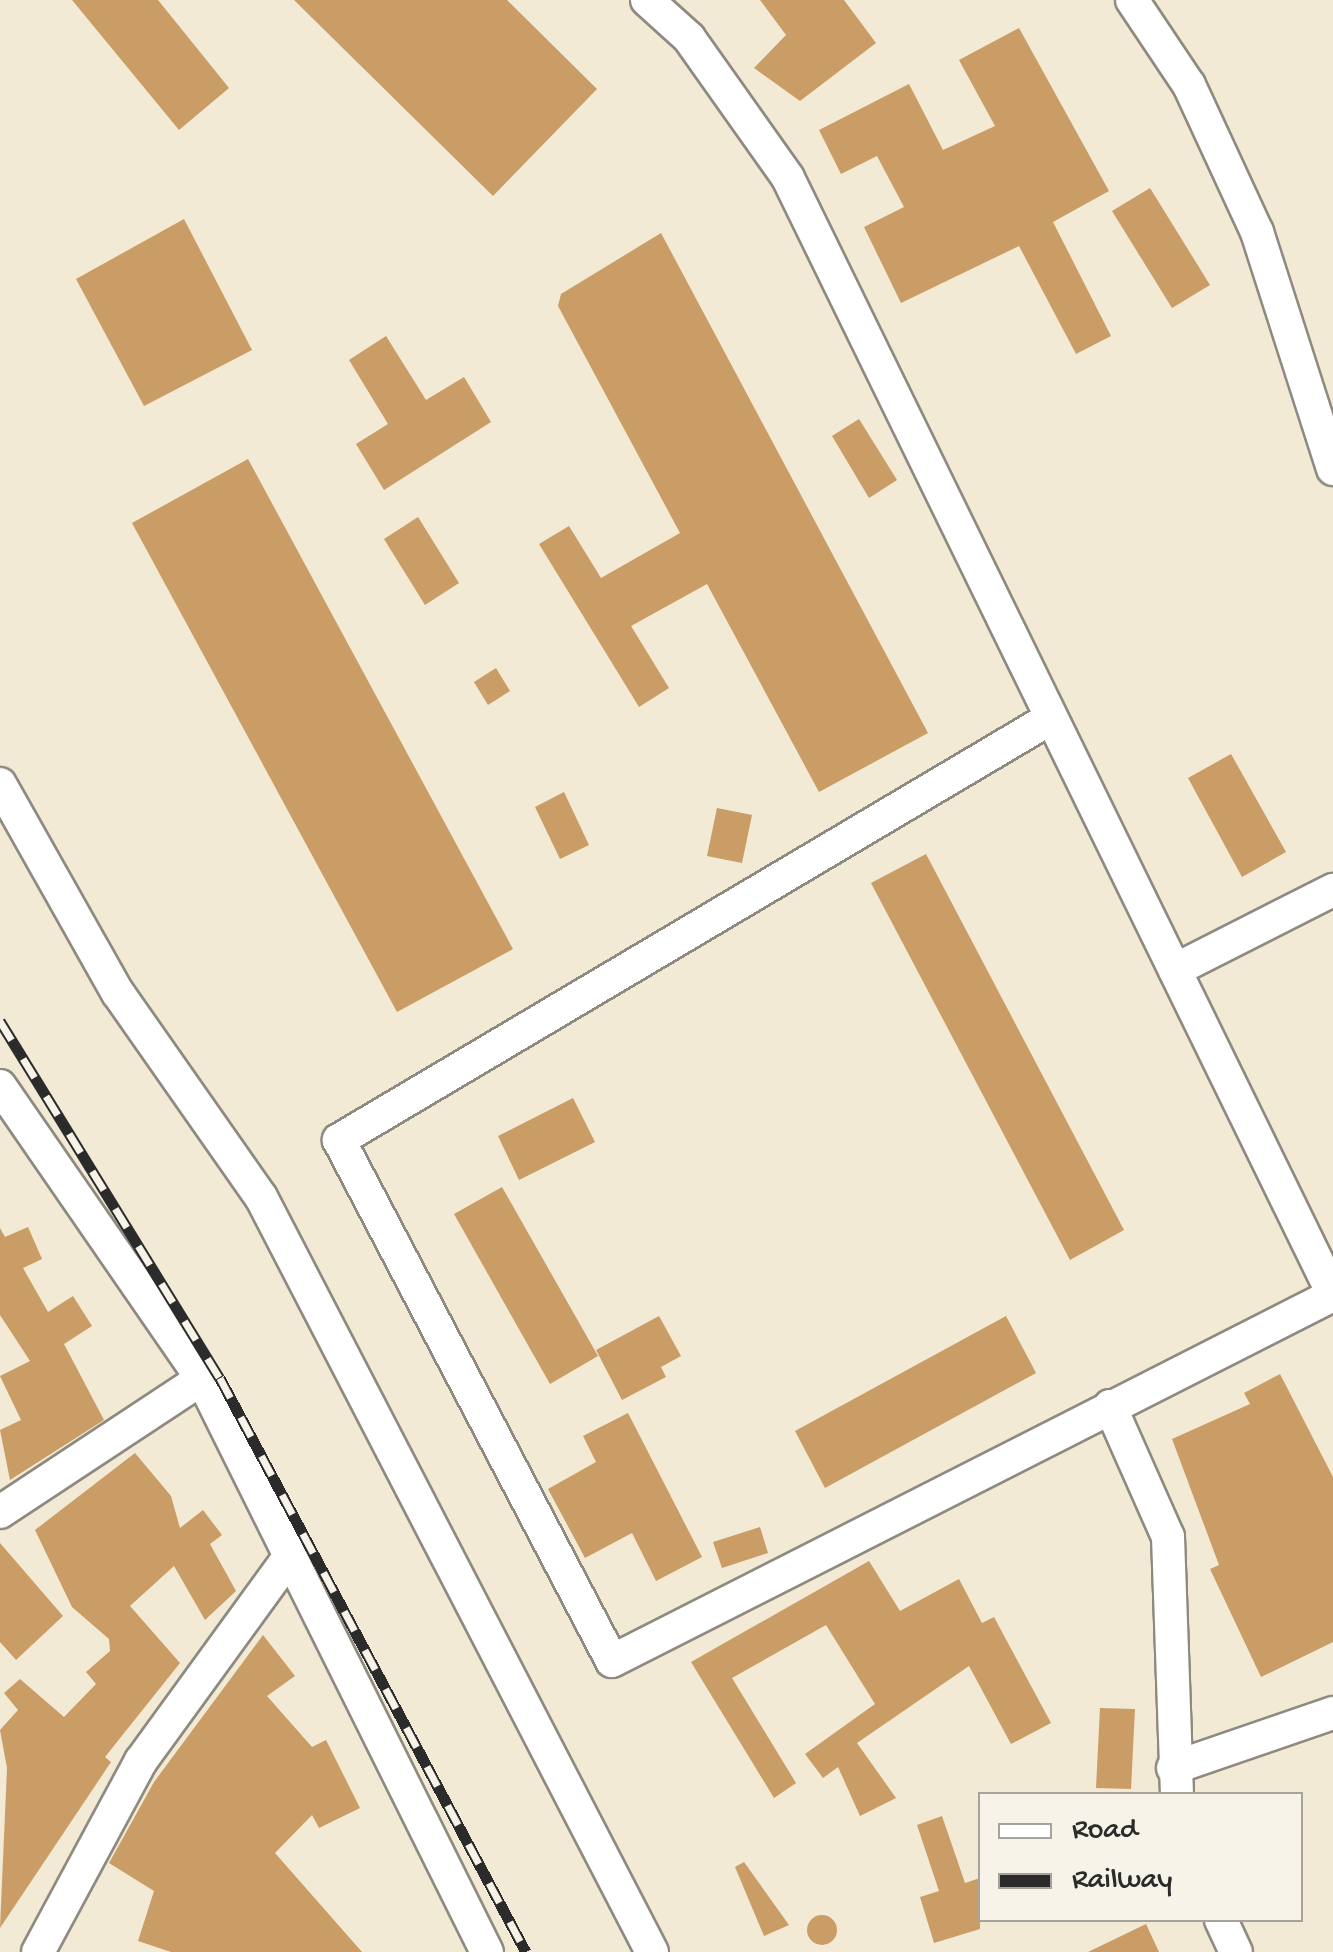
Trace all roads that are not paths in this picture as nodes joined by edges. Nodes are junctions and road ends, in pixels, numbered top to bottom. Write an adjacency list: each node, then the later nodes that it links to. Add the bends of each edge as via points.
1 (647, 0): 4 (street, via 689,38 788,178)
2 (1132, 0): 3 (street, via 1189,86 1258,232)
3 (1333, 469)
4 (1052, 718): 7 (street); 11 (street, via 339,1140 612,1662)
5 (0, 784): 19 (street, via 118,993 261,1197)
6 (1333, 890): 7 (street)
7 (1175, 970): 9 (street)
8 (0, 1086): 10 (street)
9 (1333, 1294): 11 (street)
10 (202, 1379): 12 (street); 13 (street)
11 (1110, 1406): 15 (street, via 1168,1537)
12 (0, 1512)
13 (290, 1556): 17 (street, via 141,1761); 18 (street)
14 (1333, 1713): 15 (street)
15 (1175, 1781)
16 (1221, 1922): 20 (street)
17 (38, 1952)
18 (487, 1952)
19 (652, 1952)
20 (1236, 1952)

